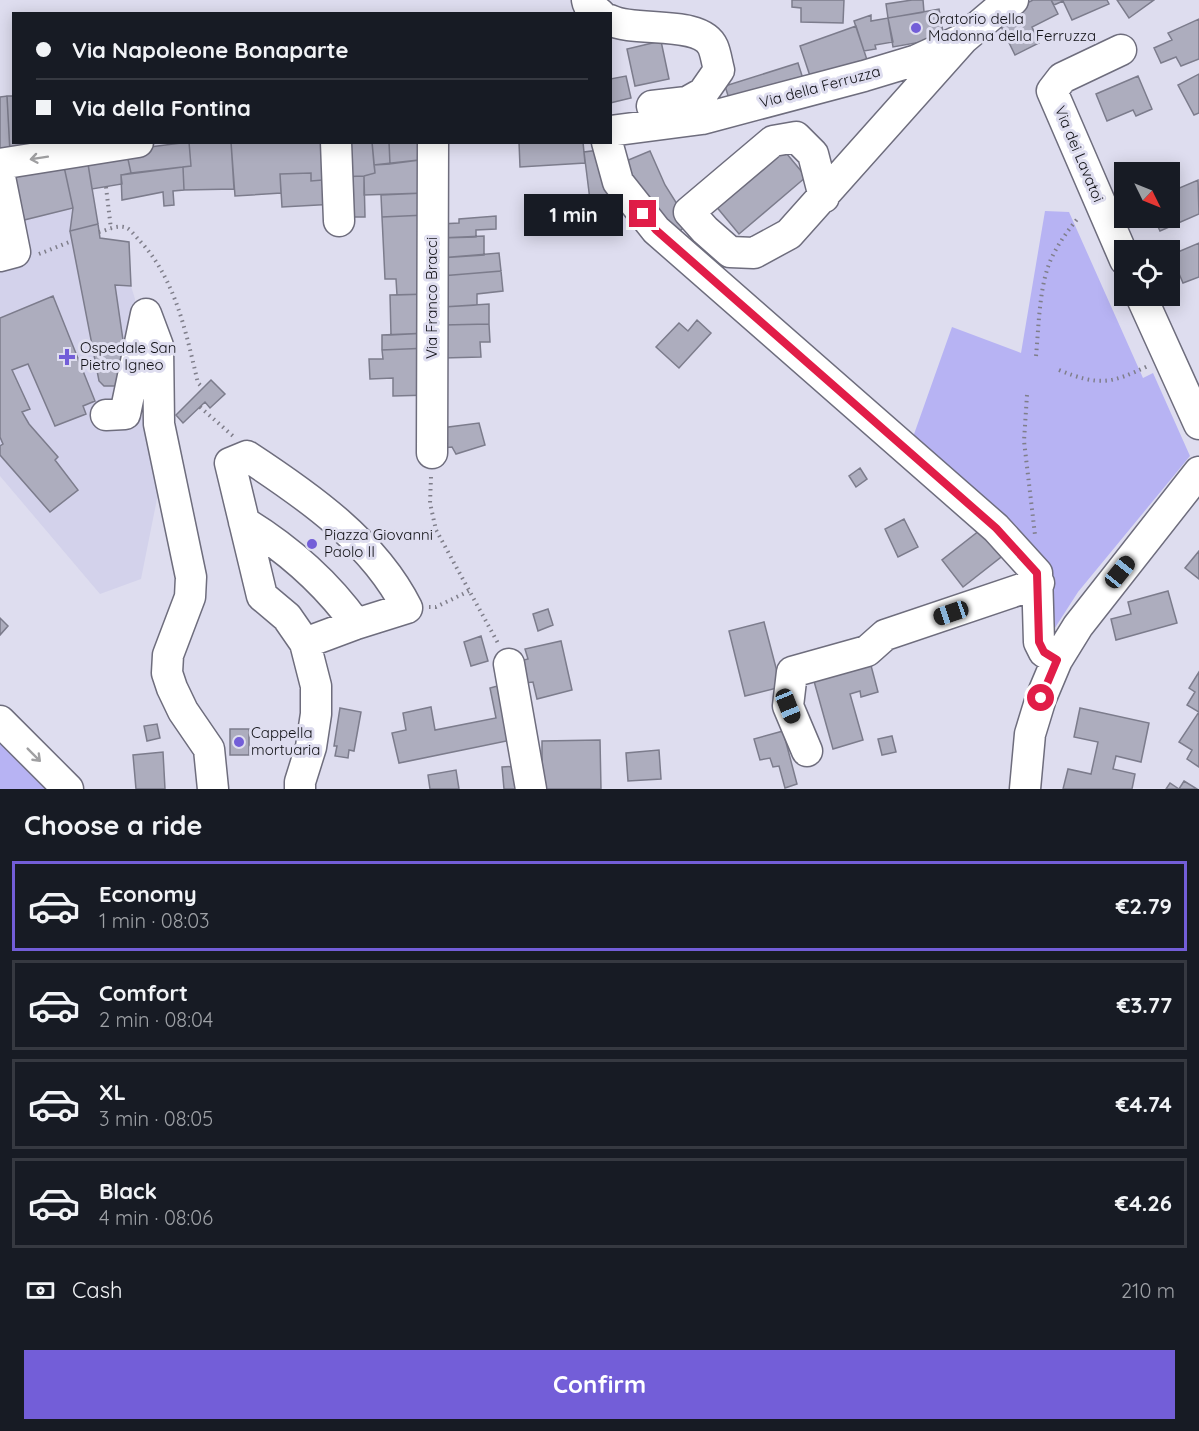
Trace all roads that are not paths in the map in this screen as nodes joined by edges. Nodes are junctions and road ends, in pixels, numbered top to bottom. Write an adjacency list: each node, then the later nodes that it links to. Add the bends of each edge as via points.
1 (587, 0): 3 (street)
2 (1013, 0): 5 (street, Via della Ferruzza)
3 (598, 12)
4 (612, 21): 7 (street, via 699,34 712,45 718,70 703,93 687,102)
5 (963, 39): 8 (street, Via della Ferruzza, via 917,60 796,95 702,119); 15 (street)
6 (1121, 50): 17 (street, Via dei Lavatoi, via 1062,78 1052,91)
7 (612, 111)
8 (612, 132)
9 (125, 144): 13 (street, one-way to 13)
10 (336, 144): 16 (street)
11 (433, 144): 22 (street, Via Franco Bracci)
12 (608, 144): 25 (street, via 618,182 656,230 996,528)
13 (0, 164)
14 (0, 177): 18 (street)
15 (824, 197)
16 (339, 221)
17 (1116, 240)
18 (14, 257)
19 (1145, 306): 21 (street)
20 (105, 415): 33 (street, via 125,414 146,314 158,346 159,424 191,577 190,597 168,655 167,673 183,711 209,749)
21 (1199, 424)
22 (432, 453)
23 (1199, 472): 28 (street, via 1078,626)
24 (244, 522): 26 (street, via 311,571); 26 (street, via 230,463 247,456 338,523 398,590 407,609); 27 (street, via 262,596 286,617)
25 (1038, 578): 28 (street, via 1039,642 1044,652); 31 (street, via 885,635 867,651 792,672 788,706)
26 (356, 624): 27 (street)
27 (305, 643): 34 (street, via 316,686 316,714)
28 (1057, 660): 36 (street, via 1030,734)
29 (509, 664): 35 (street)
30 (0, 721): 32 (street, one-way to 32)
31 (807, 751)
32 (68, 789)
33 (213, 789)
34 (300, 789)
35 (531, 789)
36 (1025, 789)

